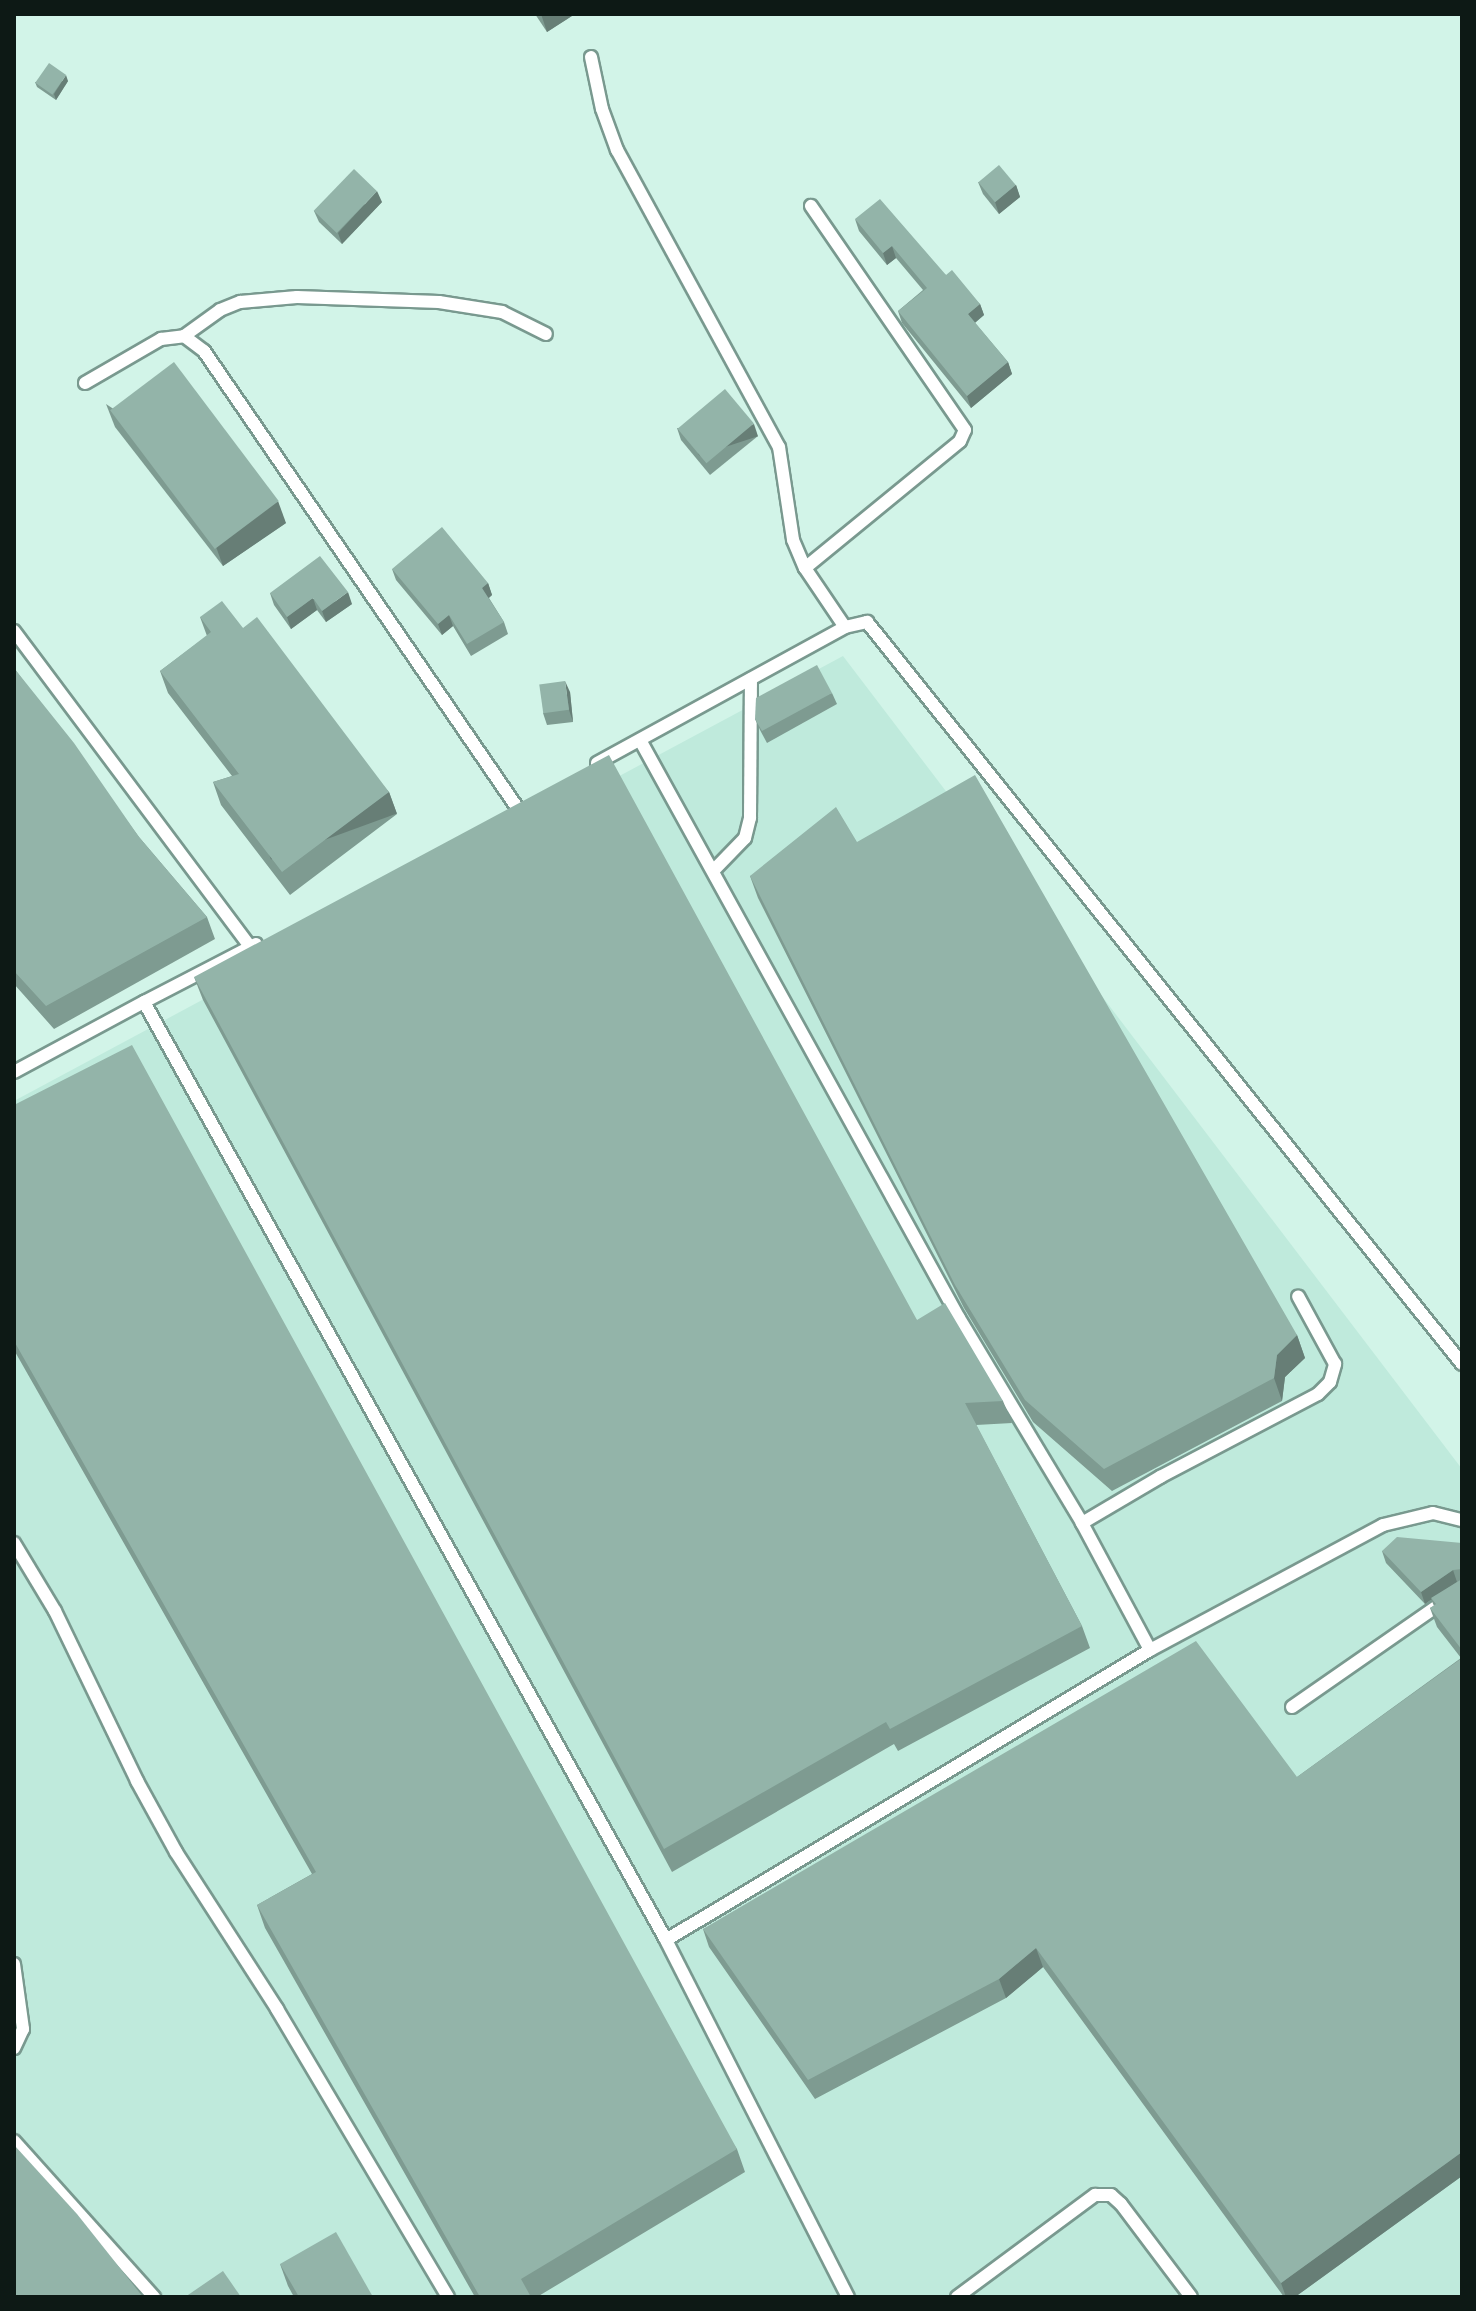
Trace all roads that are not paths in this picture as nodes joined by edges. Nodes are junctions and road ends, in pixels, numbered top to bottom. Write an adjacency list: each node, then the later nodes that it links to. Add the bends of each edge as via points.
1 (591, 57): 6 (lane, via 617,150 779,447 793,540)
2 (811, 206): 6 (lane, via 965,430 960,441)
3 (546, 334): 4 (lane, via 502,312 439,302 297,297 240,302)
4 (184, 336): 5 (lane, via 161,339); 13 (lane, via 204,351)
5 (85, 383)
6 (805, 568): 7 (lane)
7 (845, 627): 9 (lane); 21 (lane, via 860,622 872,626)
8 (14, 631): 17 (lane)
9 (751, 679): 10 (lane); 15 (lane, via 750,818 745,838)
10 (640, 740): 11 (lane); 15 (lane)
11 (585, 769)
12 (529, 798): 13 (lane)
13 (516, 806): 14 (lane)
14 (502, 813)
15 (713, 871): 23 (lane, via 959,1318)
16 (264, 940): 17 (lane)
17 (250, 947): 18 (lane)
18 (144, 1002): 19 (lane); 28 (lane)
19 (14, 1072)
20 (1298, 1296): 23 (lane, via 1335,1364 1330,1382 1318,1394)
21 (1462, 1364)
22 (1462, 1520): 26 (lane, via 1433,1513 1383,1525)
23 (1082, 1523): 26 (lane)
24 (14, 1543): 33 (lane, via 55,1611 176,1852 269,1996)
25 (1462, 1589): 27 (lane)
26 (1150, 1650): 28 (lane)
27 (1292, 1707)
28 (666, 1940): 34 (lane)
29 (14, 1964): 30 (lane, via 23,2029)
30 (14, 2048)
31 (14, 2141): 32 (lane)
32 (154, 2297)
33 (448, 2297)
34 (848, 2297)
35 (957, 2297): 36 (lane, via 1095,2195 1111,2195 1121,2204)
36 (1191, 2297)

